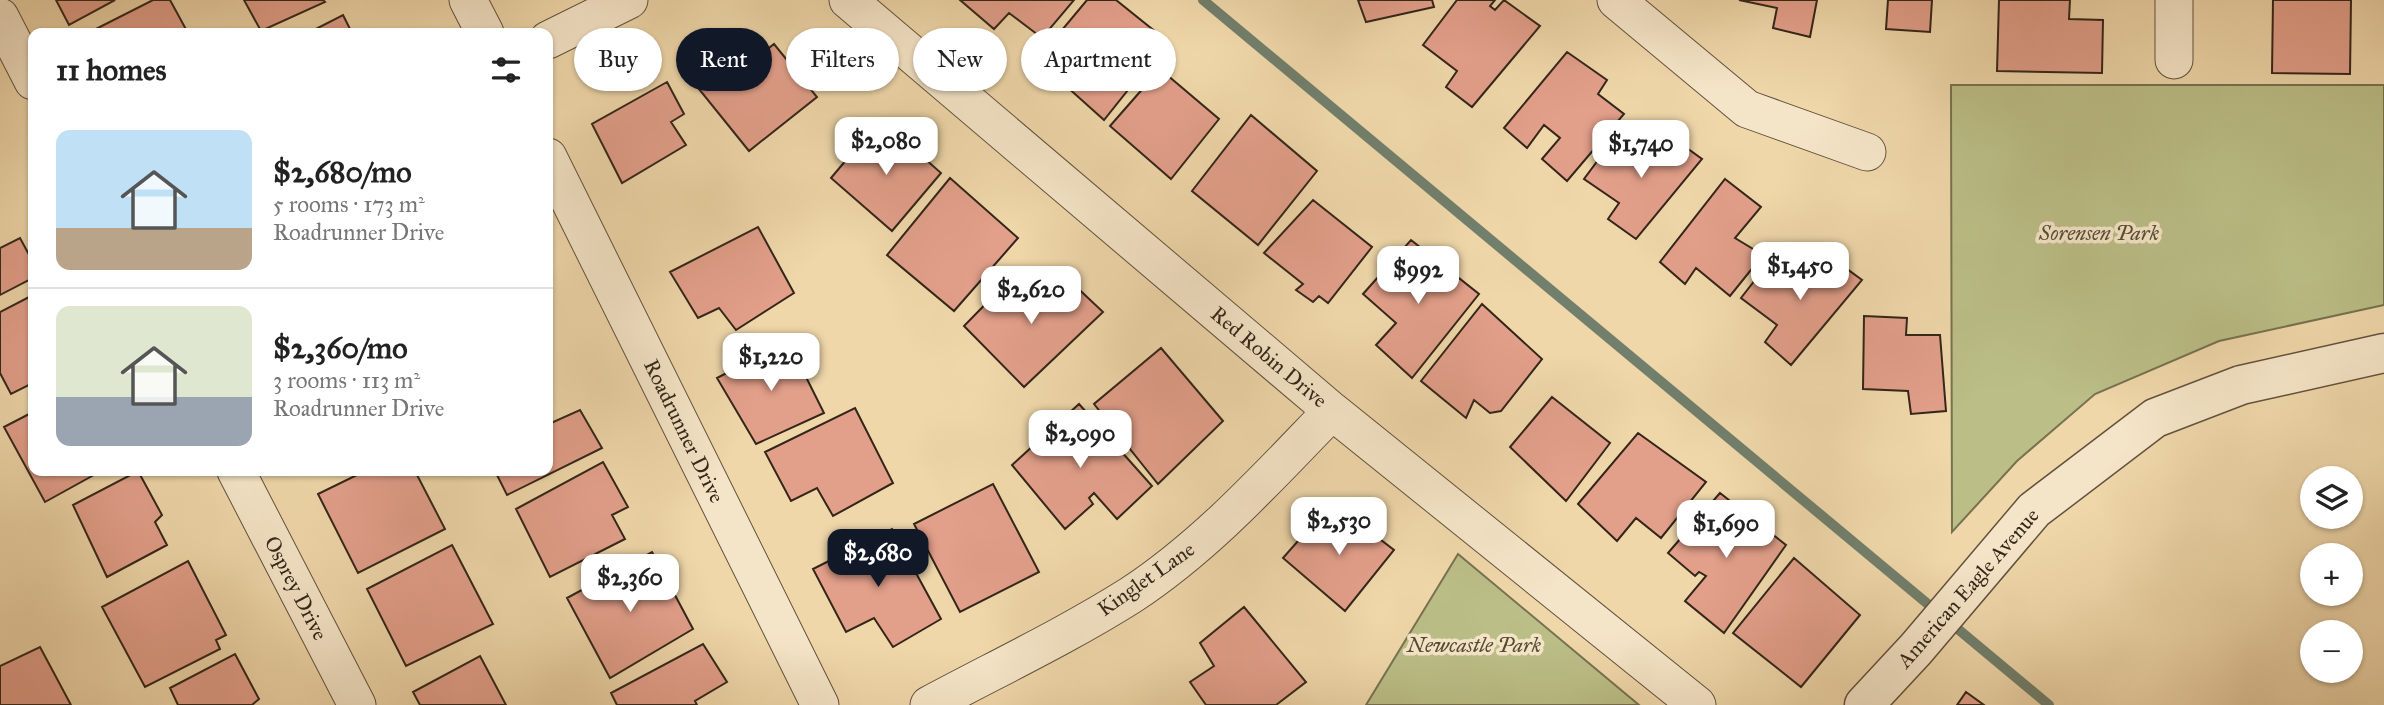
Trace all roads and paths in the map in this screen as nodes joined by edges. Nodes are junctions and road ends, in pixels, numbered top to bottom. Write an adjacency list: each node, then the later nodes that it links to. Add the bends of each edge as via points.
1 (468, 0): 7 (street)
2 (629, 0): 8 (street)
3 (848, 0): 14 (street, Red Robin Drive)
4 (1616, 0): 11 (street, via 1747,109)
5 (2174, 0): 9 (street)
6 (0, 17): 10 (street)
7 (482, 28)
8 (553, 38)
9 (2174, 60)
10 (28, 71)
11 (1867, 152)
12 (553, 167): 17 (street, Roadrunner Drive)
13 (2384, 353): 20 (street, American Eagle Avenue, via 2242,385 2155,418 2034,510)
14 (1332, 411): 18 (street, Kinglet Lane, via 1251,495 1132,594); 19 (street, Red Robin Drive)
15 (239, 476): 16 (street, Osprey Drive)
16 (357, 705)
17 (820, 705)
18 (929, 705)
19 (1698, 705)
20 (1864, 705)

